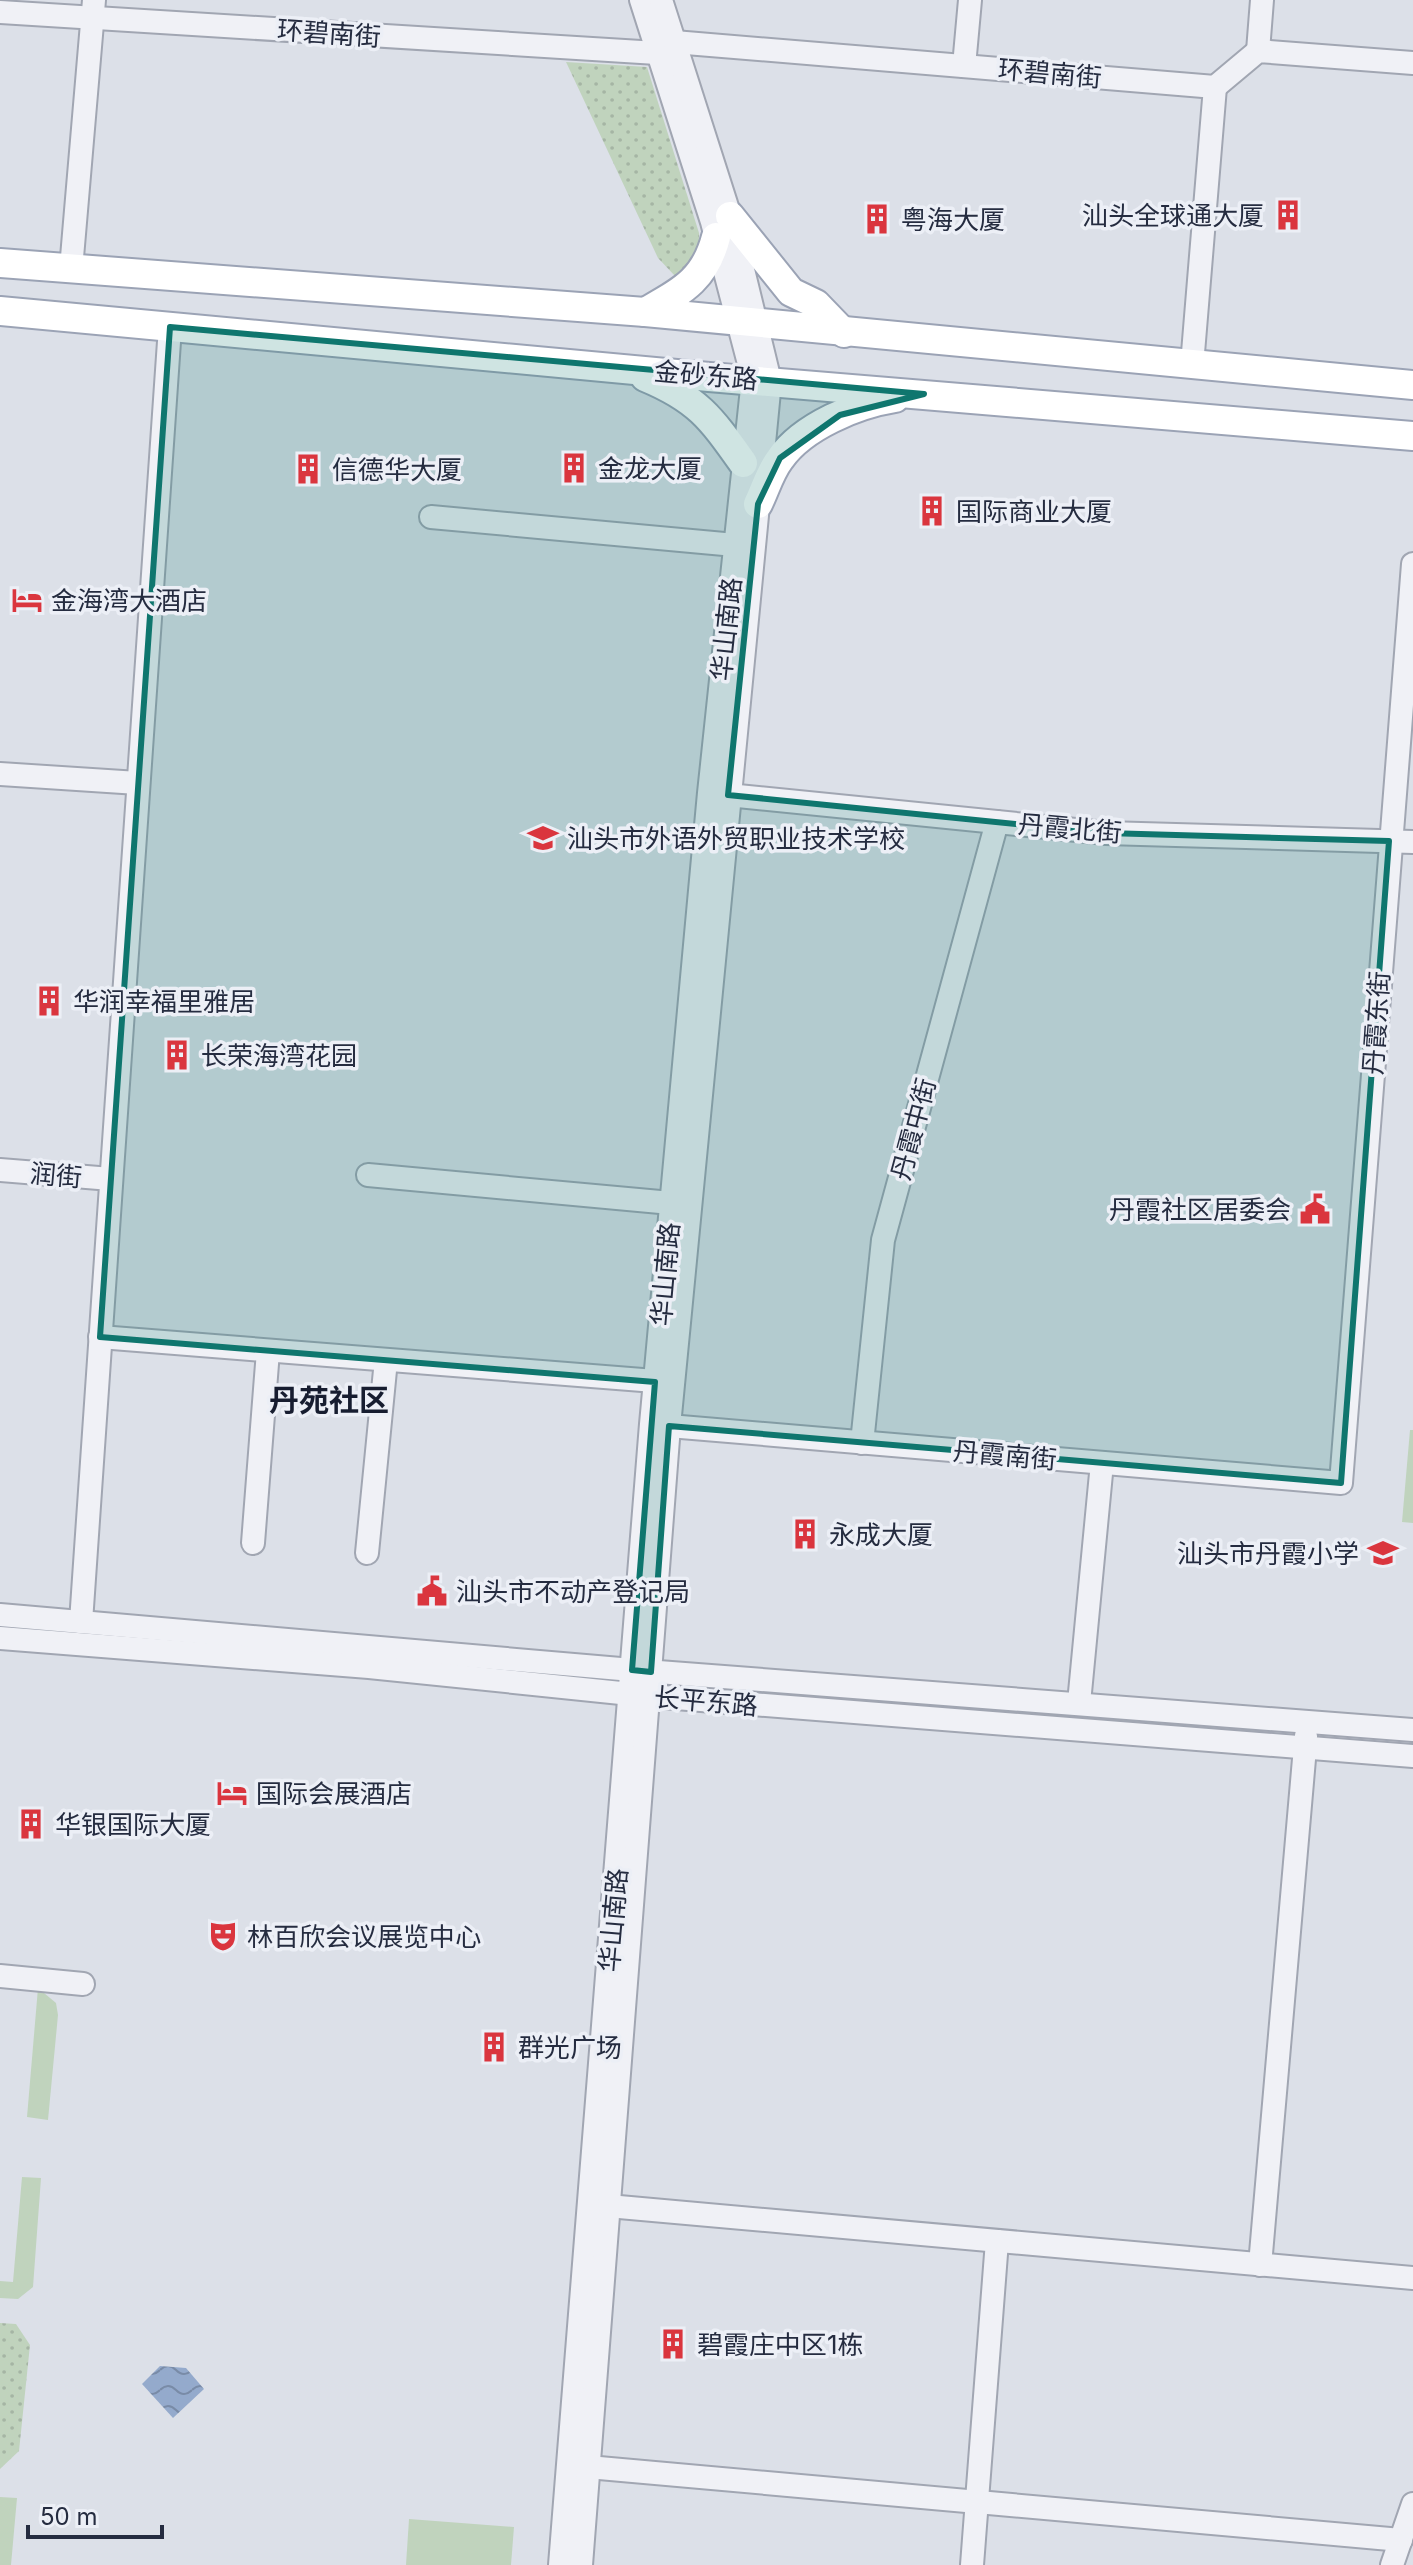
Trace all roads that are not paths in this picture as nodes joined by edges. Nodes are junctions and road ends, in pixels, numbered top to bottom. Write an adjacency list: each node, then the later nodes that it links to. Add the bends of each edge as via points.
1 (641, 0): 7 (street, 华山南路)
2 (661, 0): 7 (street, 华山南路)
3 (970, 0): 10 (street)
4 (1262, 0): 8 (street)
5 (93, 9): 6 (street, 环碧南街); 7 (street, 环碧南街); 14 (street)
6 (0, 12)
7 (666, 48): 10 (street, 环碧南街); 12 (street, 华山南路)
8 (1258, 51): 9 (street); 11 (street)
9 (1413, 63)
10 (964, 66): 11 (street, 环碧南街)
11 (1215, 87): 20 (street)
12 (723, 227): 16 (main road, via 710,262 695,280); 17 (street, 华山南路); 19 (main road, via 791,292 816,304)
13 (0, 263): 14 (main road)
14 (71, 269): 16 (main road)
15 (0, 311): 18 (main road, 金砂东路)
16 (645, 312): 17 (main road)
17 (750, 323): 19 (main road); 22 (street, 华山南路)
18 (170, 327): 21 (main road, 金砂东路); 32 (street)
19 (844, 333): 20 (main road)
20 (1192, 365): 23 (main road)
21 (622, 368): 22 (main road, 金砂东路); 26 (main road, via 686,398 716,422)
22 (762, 380): 24 (main road, 金砂东路); 26 (street, 华山南路); 27 (street, 华山南路)
23 (1413, 385)
24 (924, 394): 25 (main road, 金砂东路); 27 (main road, via 879,401 840,415 806,436 780,458)
25 (1413, 436)
26 (743, 463): 29 (street, 华山南路)
27 (758, 504): 33 (street, 华山南路)
28 (431, 517): 29 (street)
29 (735, 545): 40 (street, 华山南路)
30 (1413, 564): 35 (street, 丹霞东街)
31 (0, 774): 32 (street)
32 (138, 783): 39 (street)
33 (728, 795): 34 (street, 丹霞北街); 45 (street, 华山南路)
34 (997, 822): 35 (street, 丹霞北街, via 1106,833); 46 (street, 丹霞中街, via 883,1240)
35 (1389, 841): 36 (street, 丹霞北街); 48 (street, 丹霞东街)
36 (1413, 842)
37 (0, 1170): 39 (street, 润街)
38 (368, 1175): 40 (street)
39 (111, 1179): 41 (street)
40 (671, 1203): 44 (street, 华山南路)
41 (100, 1337): 42 (street); 52 (street)
42 (268, 1351): 43 (street); 49 (street)
43 (386, 1360): 44 (street); 50 (street)
44 (655, 1381): 54 (street, 华山南路)
45 (669, 1426): 46 (street, 丹霞南街); 54 (street, 华山南路)
46 (862, 1443): 47 (street, 丹霞南街)
47 (1102, 1463): 48 (street, 丹霞南街); 56 (street)
48 (1341, 1483)
49 (253, 1543)
50 (367, 1553)
51 (0, 1615): 52 (street, 长平东路)
52 (81, 1622): 54 (street, 长平东路)
53 (0, 1638): 55 (street, 长平东路)
54 (642, 1671): 55 (street, 华山南路); 56 (street, 长平东路)
55 (640, 1695): 59 (street, 长平东路); 63 (street, 华山南路); 71 (street, 华山南路)
56 (1079, 1703): 57 (street, 长平东路)
57 (1307, 1723): 58 (street, 长平东路); 59 (street)
58 (1413, 1730)
59 (1305, 1748): 60 (street, 长平东路); 65 (street)
60 (1413, 1756)
61 (0, 1976): 62 (street)
62 (83, 1984)
63 (608, 2206): 64 (street); 67 (street, 华山南路)
64 (997, 2241): 65 (street); 68 (street)
65 (1260, 2265): 66 (street)
66 (1413, 2278)
67 (588, 2467): 68 (street); 72 (street, 华山南路)
68 (976, 2502): 70 (street); 73 (street)
69 (1413, 2504): 70 (street)
70 (1401, 2540): 74 (street)
71 (560, 2565)
72 (581, 2565)
73 (972, 2565)
74 (1392, 2565)

